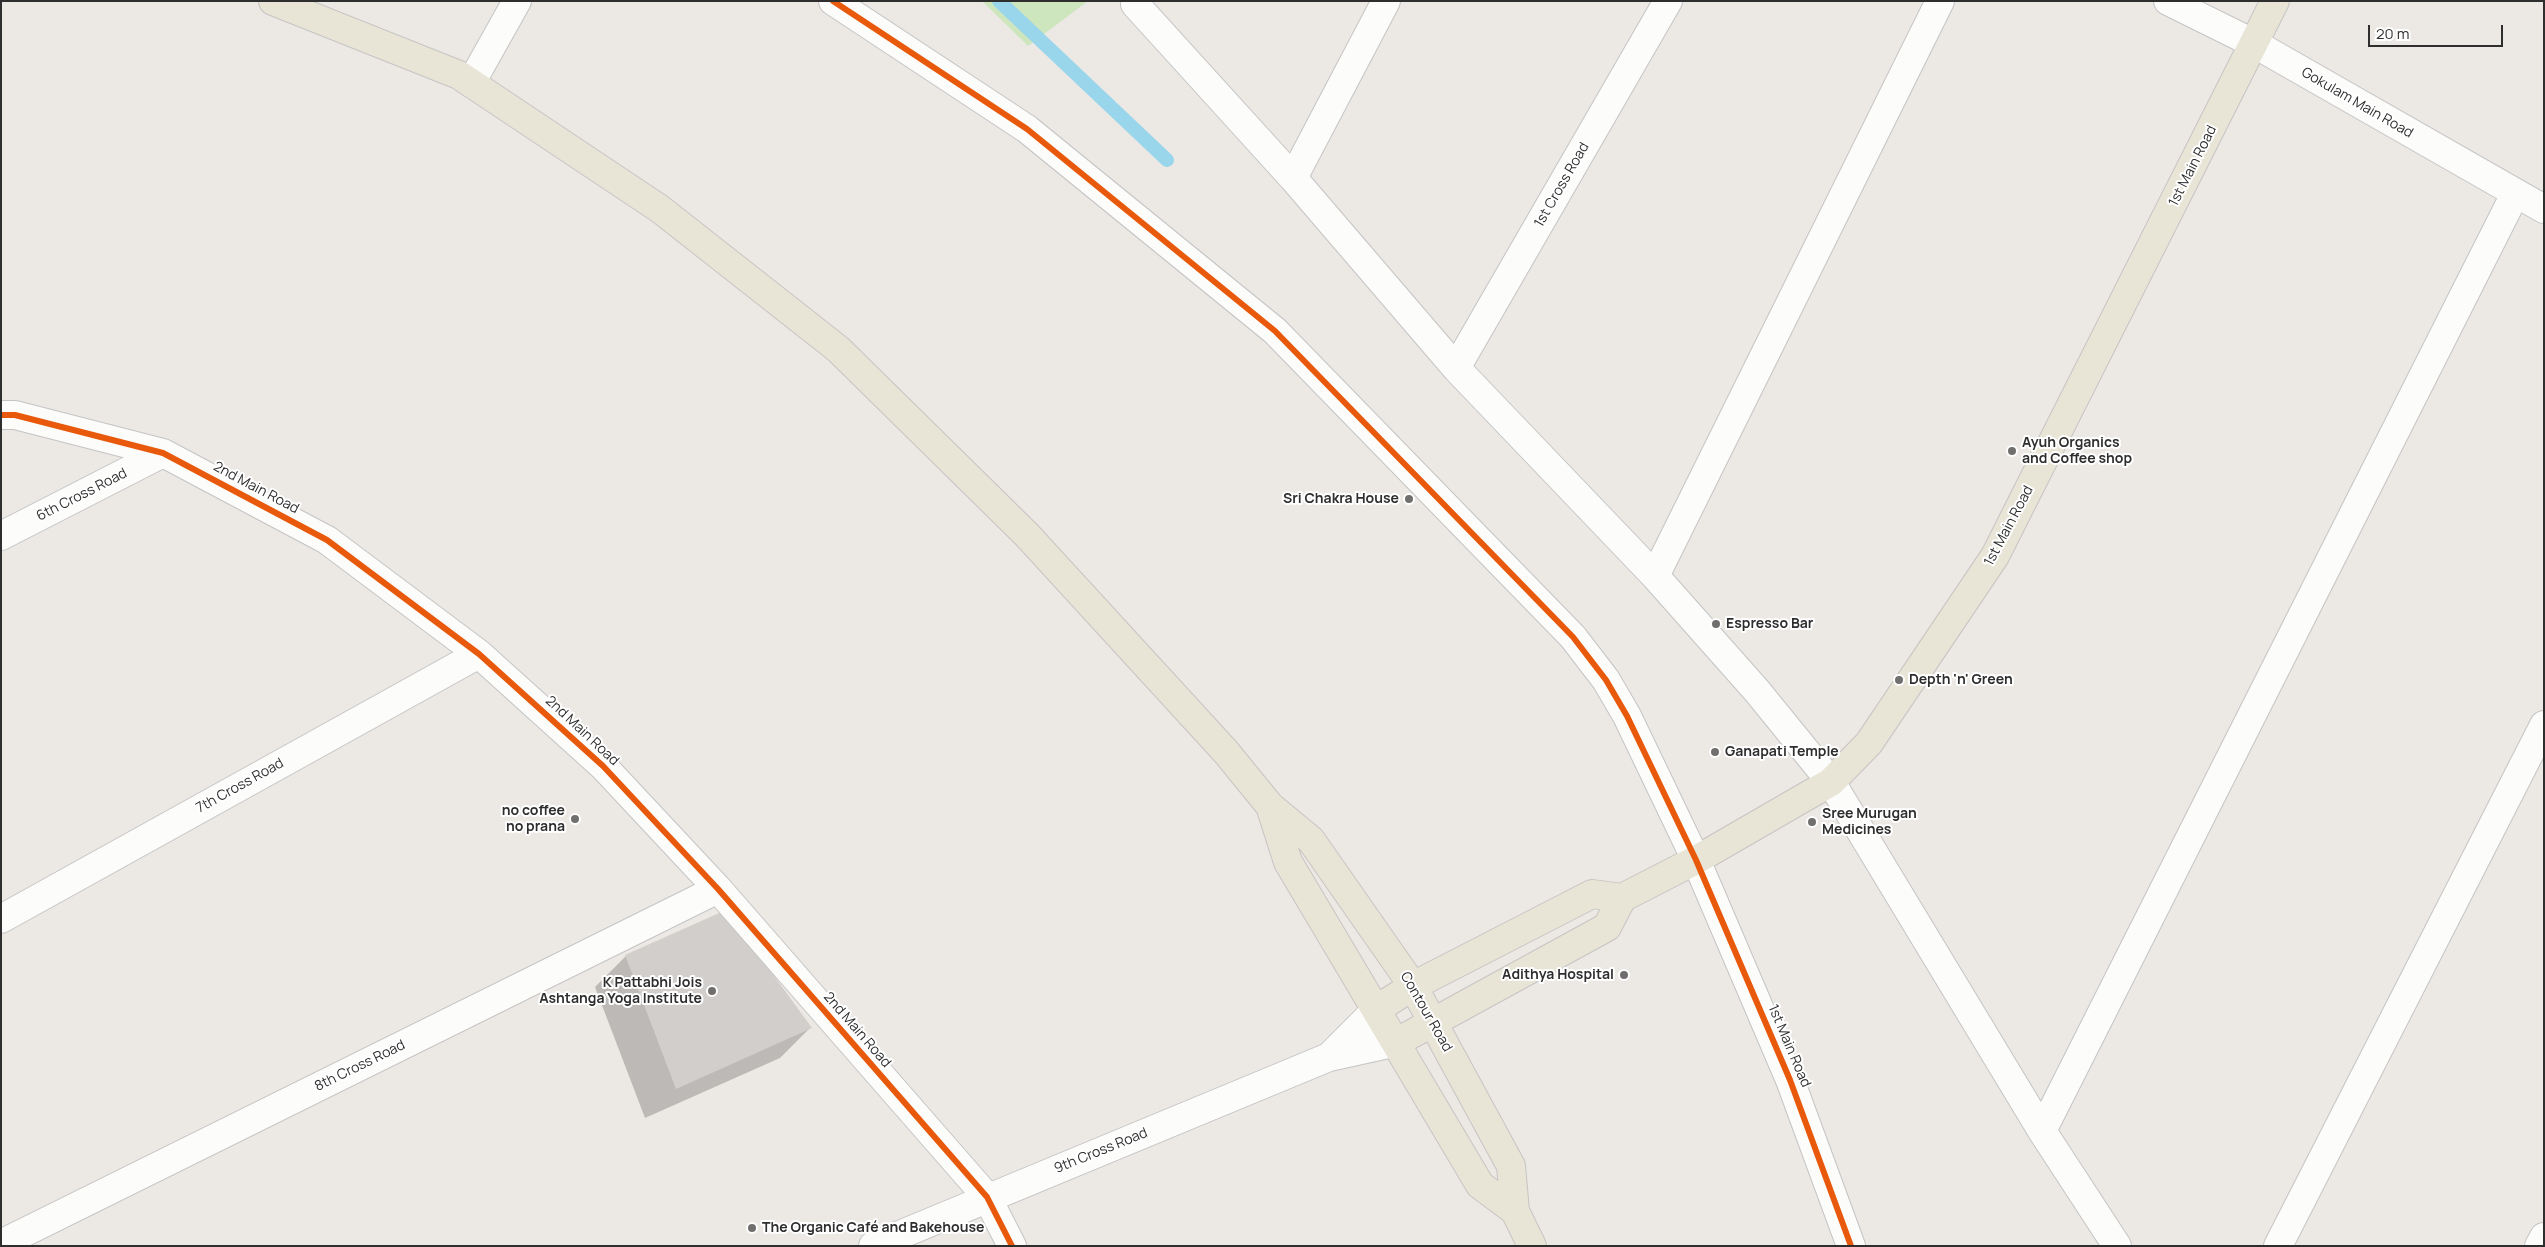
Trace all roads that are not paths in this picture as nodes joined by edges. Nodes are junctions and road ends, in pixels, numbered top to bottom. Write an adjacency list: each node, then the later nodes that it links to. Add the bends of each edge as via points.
1 (273, 1): 11 (main road, via 459,75)
2 (517, 1): 11 (street)
3 (833, 1): 24 (street, via 1027,130 1275,331 1573,637 1606,680 1627,716)
4 (1386, 1): 12 (street)
5 (1668, 1): 15 (street, 1st Cross Road)
6 (1940, 1): 19 (street)
7 (2168, 1): 10 (street, Gokulam Main Road)
8 (2275, 1): 10 (main road, 1st Main Road)
9 (1134, 4): 12 (street)
10 (2255, 44): 13 (street, Gokulam Main Road); 22 (main road, 1st Main Road, via 1995,556 1869,742)
11 (471, 83): 23 (main road, via 660,209 838,349 1027,535 1226,752)
12 (1293, 178): 15 (street)
13 (2515, 194): 14 (street, Gokulam Main Road); 33 (street)
14 (2544, 209)
15 (1456, 368): 19 (street)
16 (1, 415): 17 (street, 2nd Main Road)
17 (163, 453): 18 (street, 6th Cross Road); 20 (street, 2nd Main Road, via 327,540)
18 (1, 536)
19 (1655, 576): 22 (street, via 1757,691)
20 (479, 654): 25 (street, 2nd Main Road, via 603,766); 27 (street, 7th Cross Road)
21 (2544, 725): 43 (street)
22 (1831, 782): 24 (main road, 1st Main Road); 33 (street)
23 (1270, 806): 28 (main road, Contour Road, via 1311,840); 29 (main road, via 1288,862)
24 (1696, 860): 26 (main road, 1st Main Road); 41 (street, 1st Main Road, via 1790,1080)
25 (718, 889): 34 (street, 2nd Main Road); 37 (street, 8th Cross Road)
26 (1622, 898): 28 (main road, via 1592,894); 30 (main road, via 1607,927)
27 (1, 919)
28 (1413, 986): 29 (main road); 30 (main road, Contour Road)
29 (1376, 1009): 31 (main road); 32 (street)
30 (1433, 1020): 31 (main road); 35 (main road, Contour Road, via 1511,1166)
31 (1397, 1042): 32 (street); 35 (main road, via 1480,1185)
32 (1329, 1057): 34 (street, 9th Cross Road)
33 (2042, 1131): 42 (street)
34 (987, 1197): 38 (street, 9th Cross Road); 39 (street, 2nd Main Road)
35 (1515, 1211): 40 (main road, Contour Road)
36 (2544, 1237): 44 (street)
37 (1, 1244)
38 (873, 1246)
39 (1012, 1246)
40 (1532, 1246)
41 (1850, 1246)
42 (2117, 1246)
43 (2278, 1246)
44 (2539, 1246)

